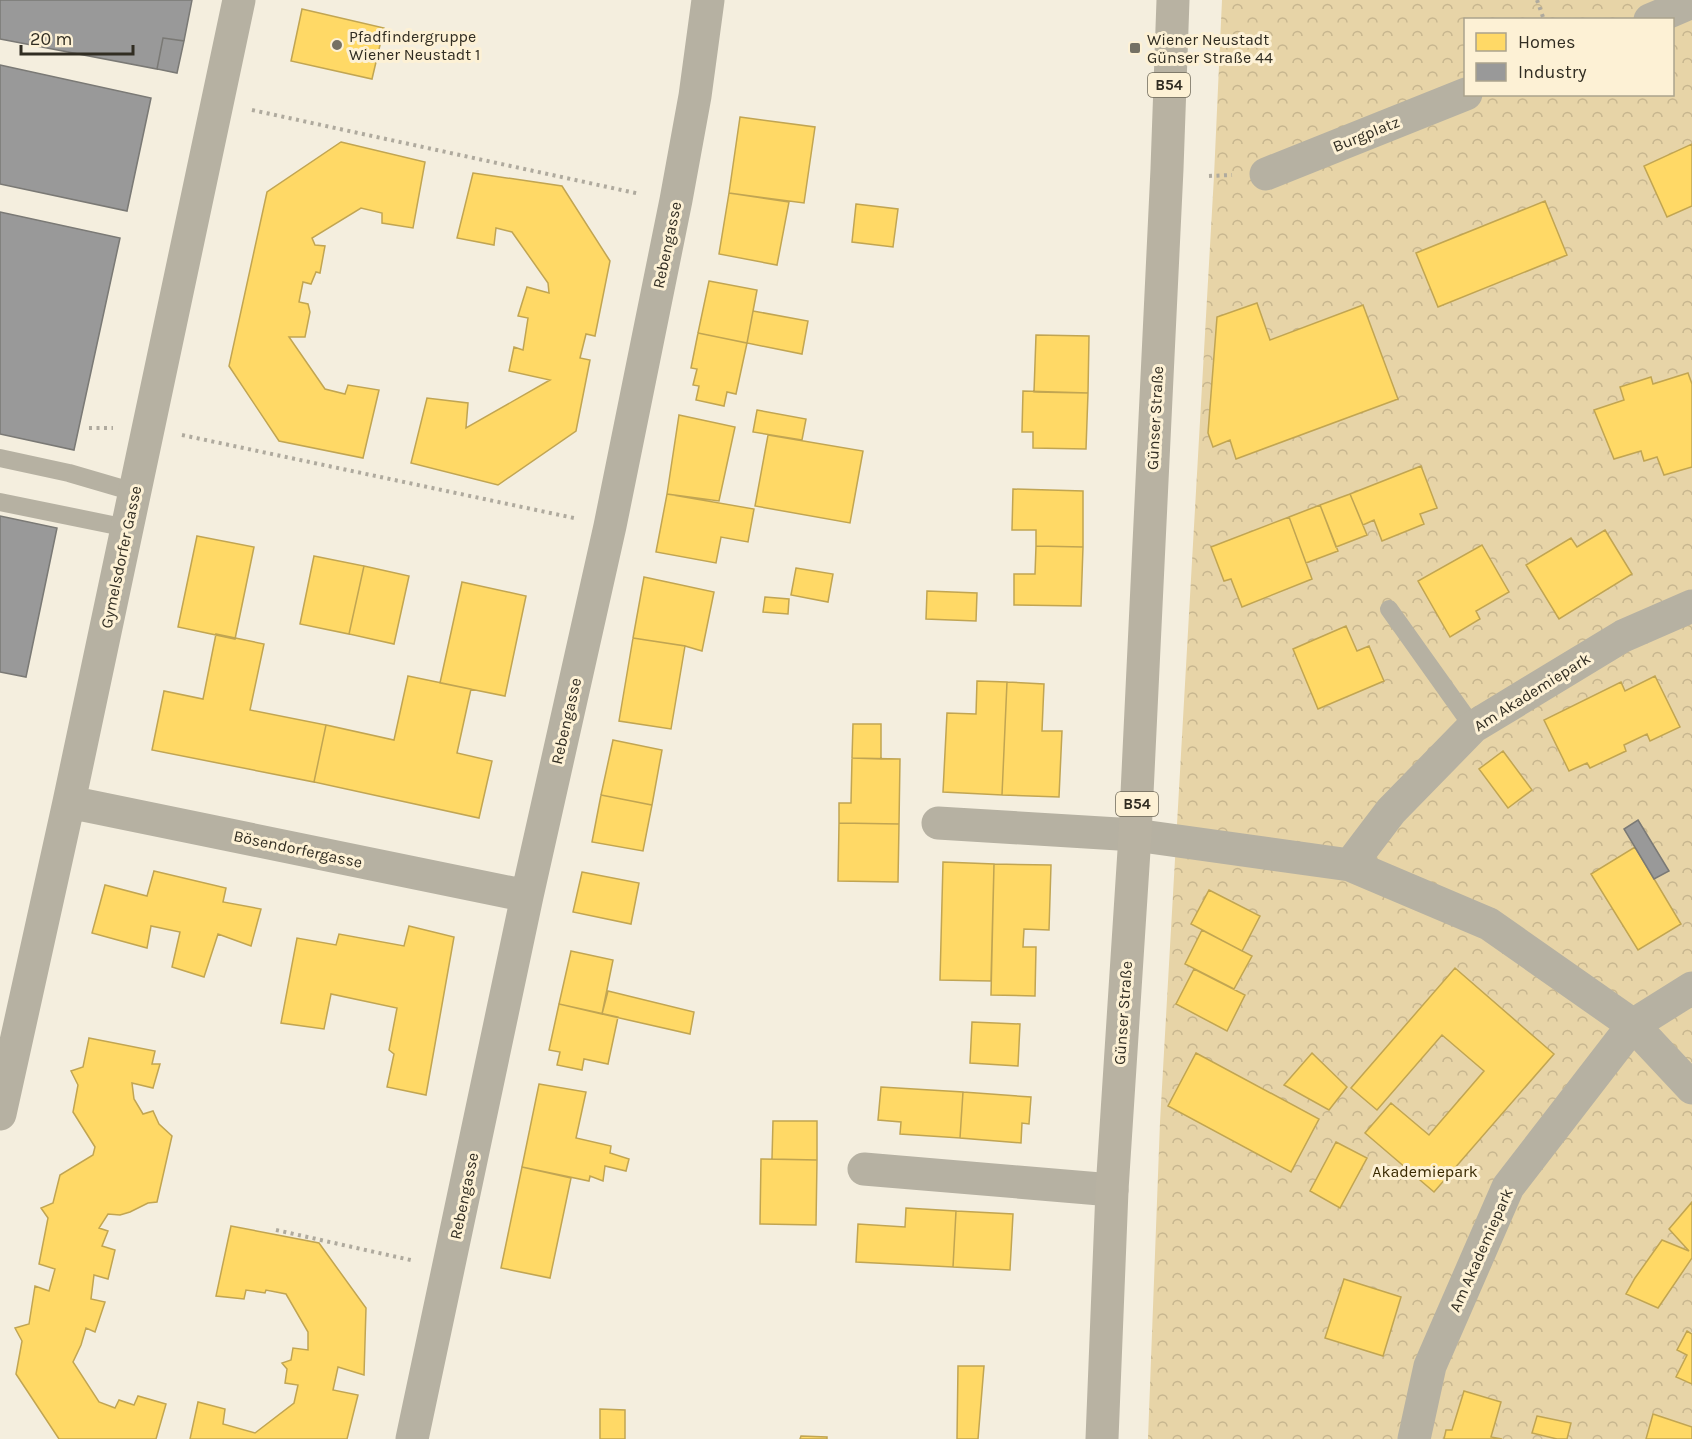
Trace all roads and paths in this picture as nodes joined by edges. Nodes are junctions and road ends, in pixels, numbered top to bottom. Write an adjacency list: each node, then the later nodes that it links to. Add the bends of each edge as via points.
1 (239, 0): 9 (street, Gymelsdorfer Gasse)
2 (708, 0): 11 (street, Rebengasse)
3 (1173, 0): 24 (main road, Günser Straße / B54)
4 (1537, 0): 6 (path)
5 (1692, 2): 7 (street)
6 (1543, 18)
7 (1655, 18)
8 (1464, 95): 10 (street, Burgplatz)
9 (217, 102): 11 (path); 13 (street, Gymelsdorfer Gasse)
10 (1266, 174)
11 (676, 200): 17 (street, Rebengasse)
12 (89, 428): 13 (path)
13 (148, 428): 15 (street, Gymelsdorfer Gasse); 17 (path)
14 (0, 458): 15 (lane)
15 (134, 492): 18 (street, Gymelsdorfer Gasse)
16 (0, 502): 18 (lane)
17 (610, 526): 26 (street, Rebengasse)
18 (127, 528): 22 (street, Gymelsdorfer Gasse)
19 (1692, 606): 21 (street, Am Akademiepark, via 1623,636)
20 (1389, 609): 21 (lane)
21 (1473, 727): 25 (street, Am Akademiepark, via 1391,811)
22 (69, 802): 26 (street, Bösendorfergasse); 30 (street, Gymelsdorfer Gasse)
23 (938, 823): 24 (street)
24 (1135, 836): 25 (street); 32 (main road, Günser Straße / B54)
25 (1350, 865): 28 (street, via 1489,924)
26 (527, 896): 34 (street, Rebengasse)
27 (1692, 988): 28 (street, Am Akademiepark)
28 (1633, 1025): 29 (street); 37 (street, Am Akademiepark, via 1508,1187 1430,1366)
29 (1692, 1088)
30 (0, 1114)
31 (864, 1169): 32 (street)
32 (1112, 1190): 36 (main road, Günser Straße / B54)
33 (276, 1230): 34 (path)
34 (449, 1268): 35 (street, Rebengasse)
35 (412, 1439)
36 (1102, 1439)
37 (1414, 1439)

